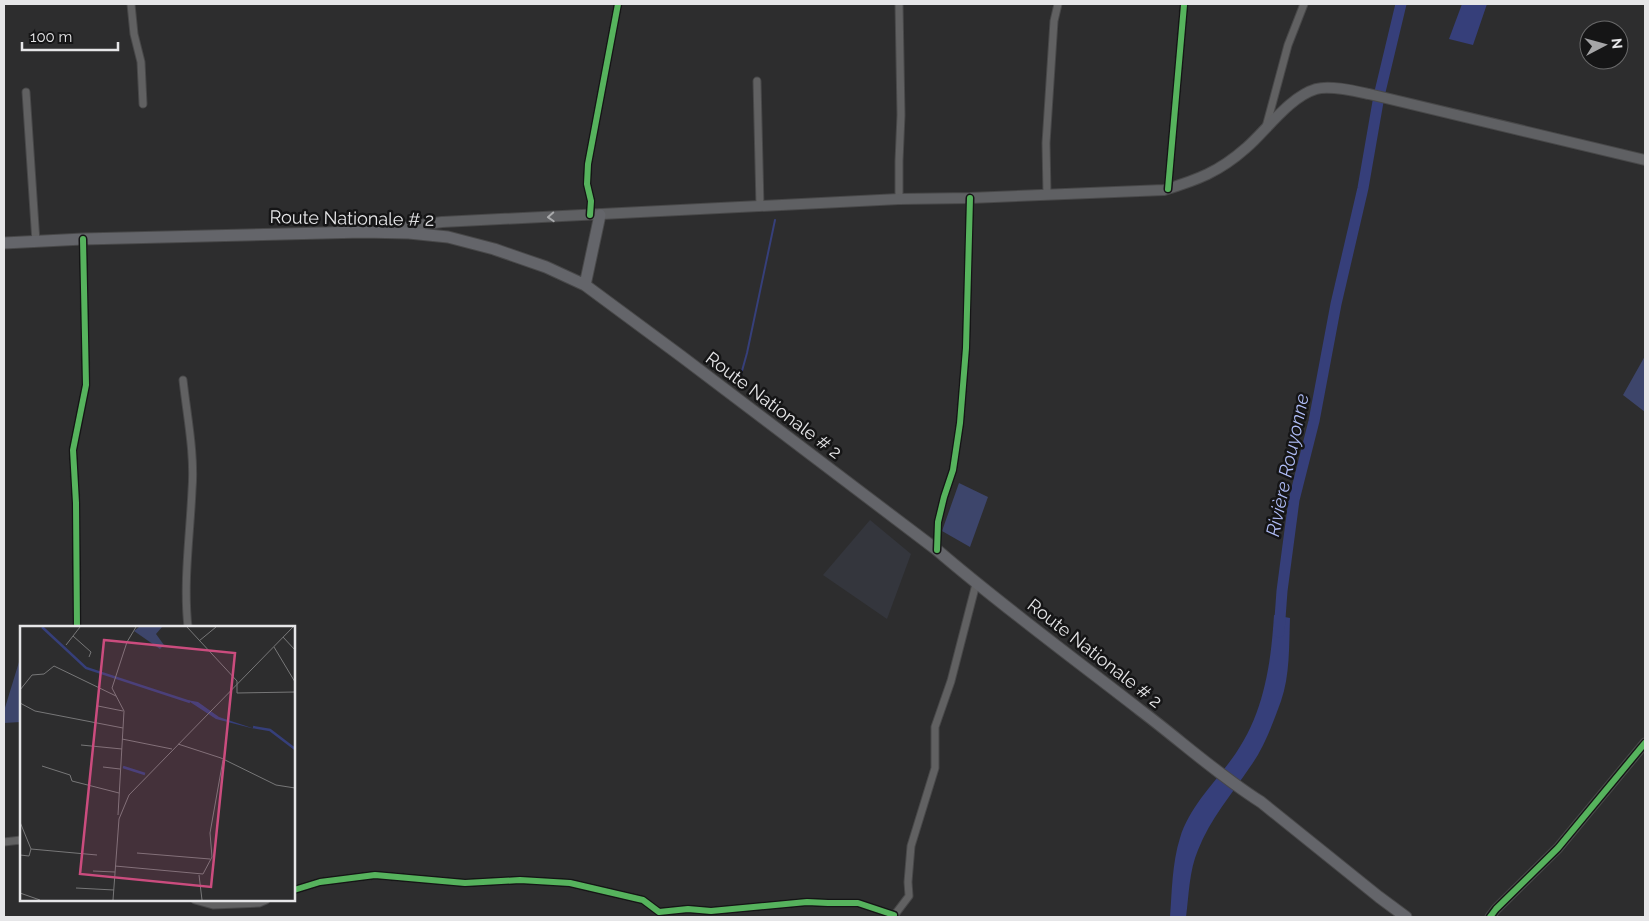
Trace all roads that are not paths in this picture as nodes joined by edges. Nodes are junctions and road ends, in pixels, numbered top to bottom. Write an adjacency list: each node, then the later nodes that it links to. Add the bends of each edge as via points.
1 (131, 4): 9 (street, via 134,34 142,62)
2 (618, 4): 17 (street, via 588,164 587,184)
3 (899, 4): 15 (street)
4 (1058, 4): 13 (street, via 1054,21 1046,143)
5 (1304, 4): 10 (street, via 1288,45)
6 (1184, 5): 12 (street)
7 (756, 82): 16 (street)
8 (26, 92): 20 (street)
9 (143, 104)
10 (1266, 128): 11 (main road, via 1302,95 1317,88 1337,89); 12 (main road, via 1221,168)
11 (1645, 160)
12 (1168, 189): 13 (main road)
13 (1047, 194): 14 (main road)
14 (970, 198): 15 (main road); 24 (street, via 966,348 960,423 954,470 938,522)
15 (899, 199): 16 (main road)
16 (760, 206): 17 (main road)
17 (595, 215): 18 (main road, one-way to 18, via 442,222); 22 (main road)
18 (363, 232): 19 (main road, Route Nationale # 2); 22 (main road, Route Nationale # 2, via 409,233 471,242 546,267)
19 (82, 239): 20 (main road, Route Nationale # 2); 26 (street, via 86,385 73,450)
20 (36, 242): 21 (main road, Route Nationale # 2)
21 (4, 243)
22 (585, 285): 24 (main road, Route Nationale # 2)
23 (183, 380): 27 (street, via 192,460 186,595)
24 (936, 550): 25 (main road, Route Nationale # 2)
25 (976, 584): 34 (street, via 951,682 935,727 935,768 911,846 909,896); 35 (main road, Route Nationale # 2)
26 (77, 626)
27 (188, 626)
28 (1645, 743): 36 (street, via 1558,848)
29 (20, 840): 30 (street)
30 (4, 842)
31 (295, 890): 34 (street, via 320,882 375,875 465,883 520,880 570,883 615,892 643,900 659,912 711,911 807,902 858,902)
32 (200, 901): 33 (street, via 214,906)
33 (264, 901)
34 (893, 916)
35 (1406, 917)
36 (1490, 917)

